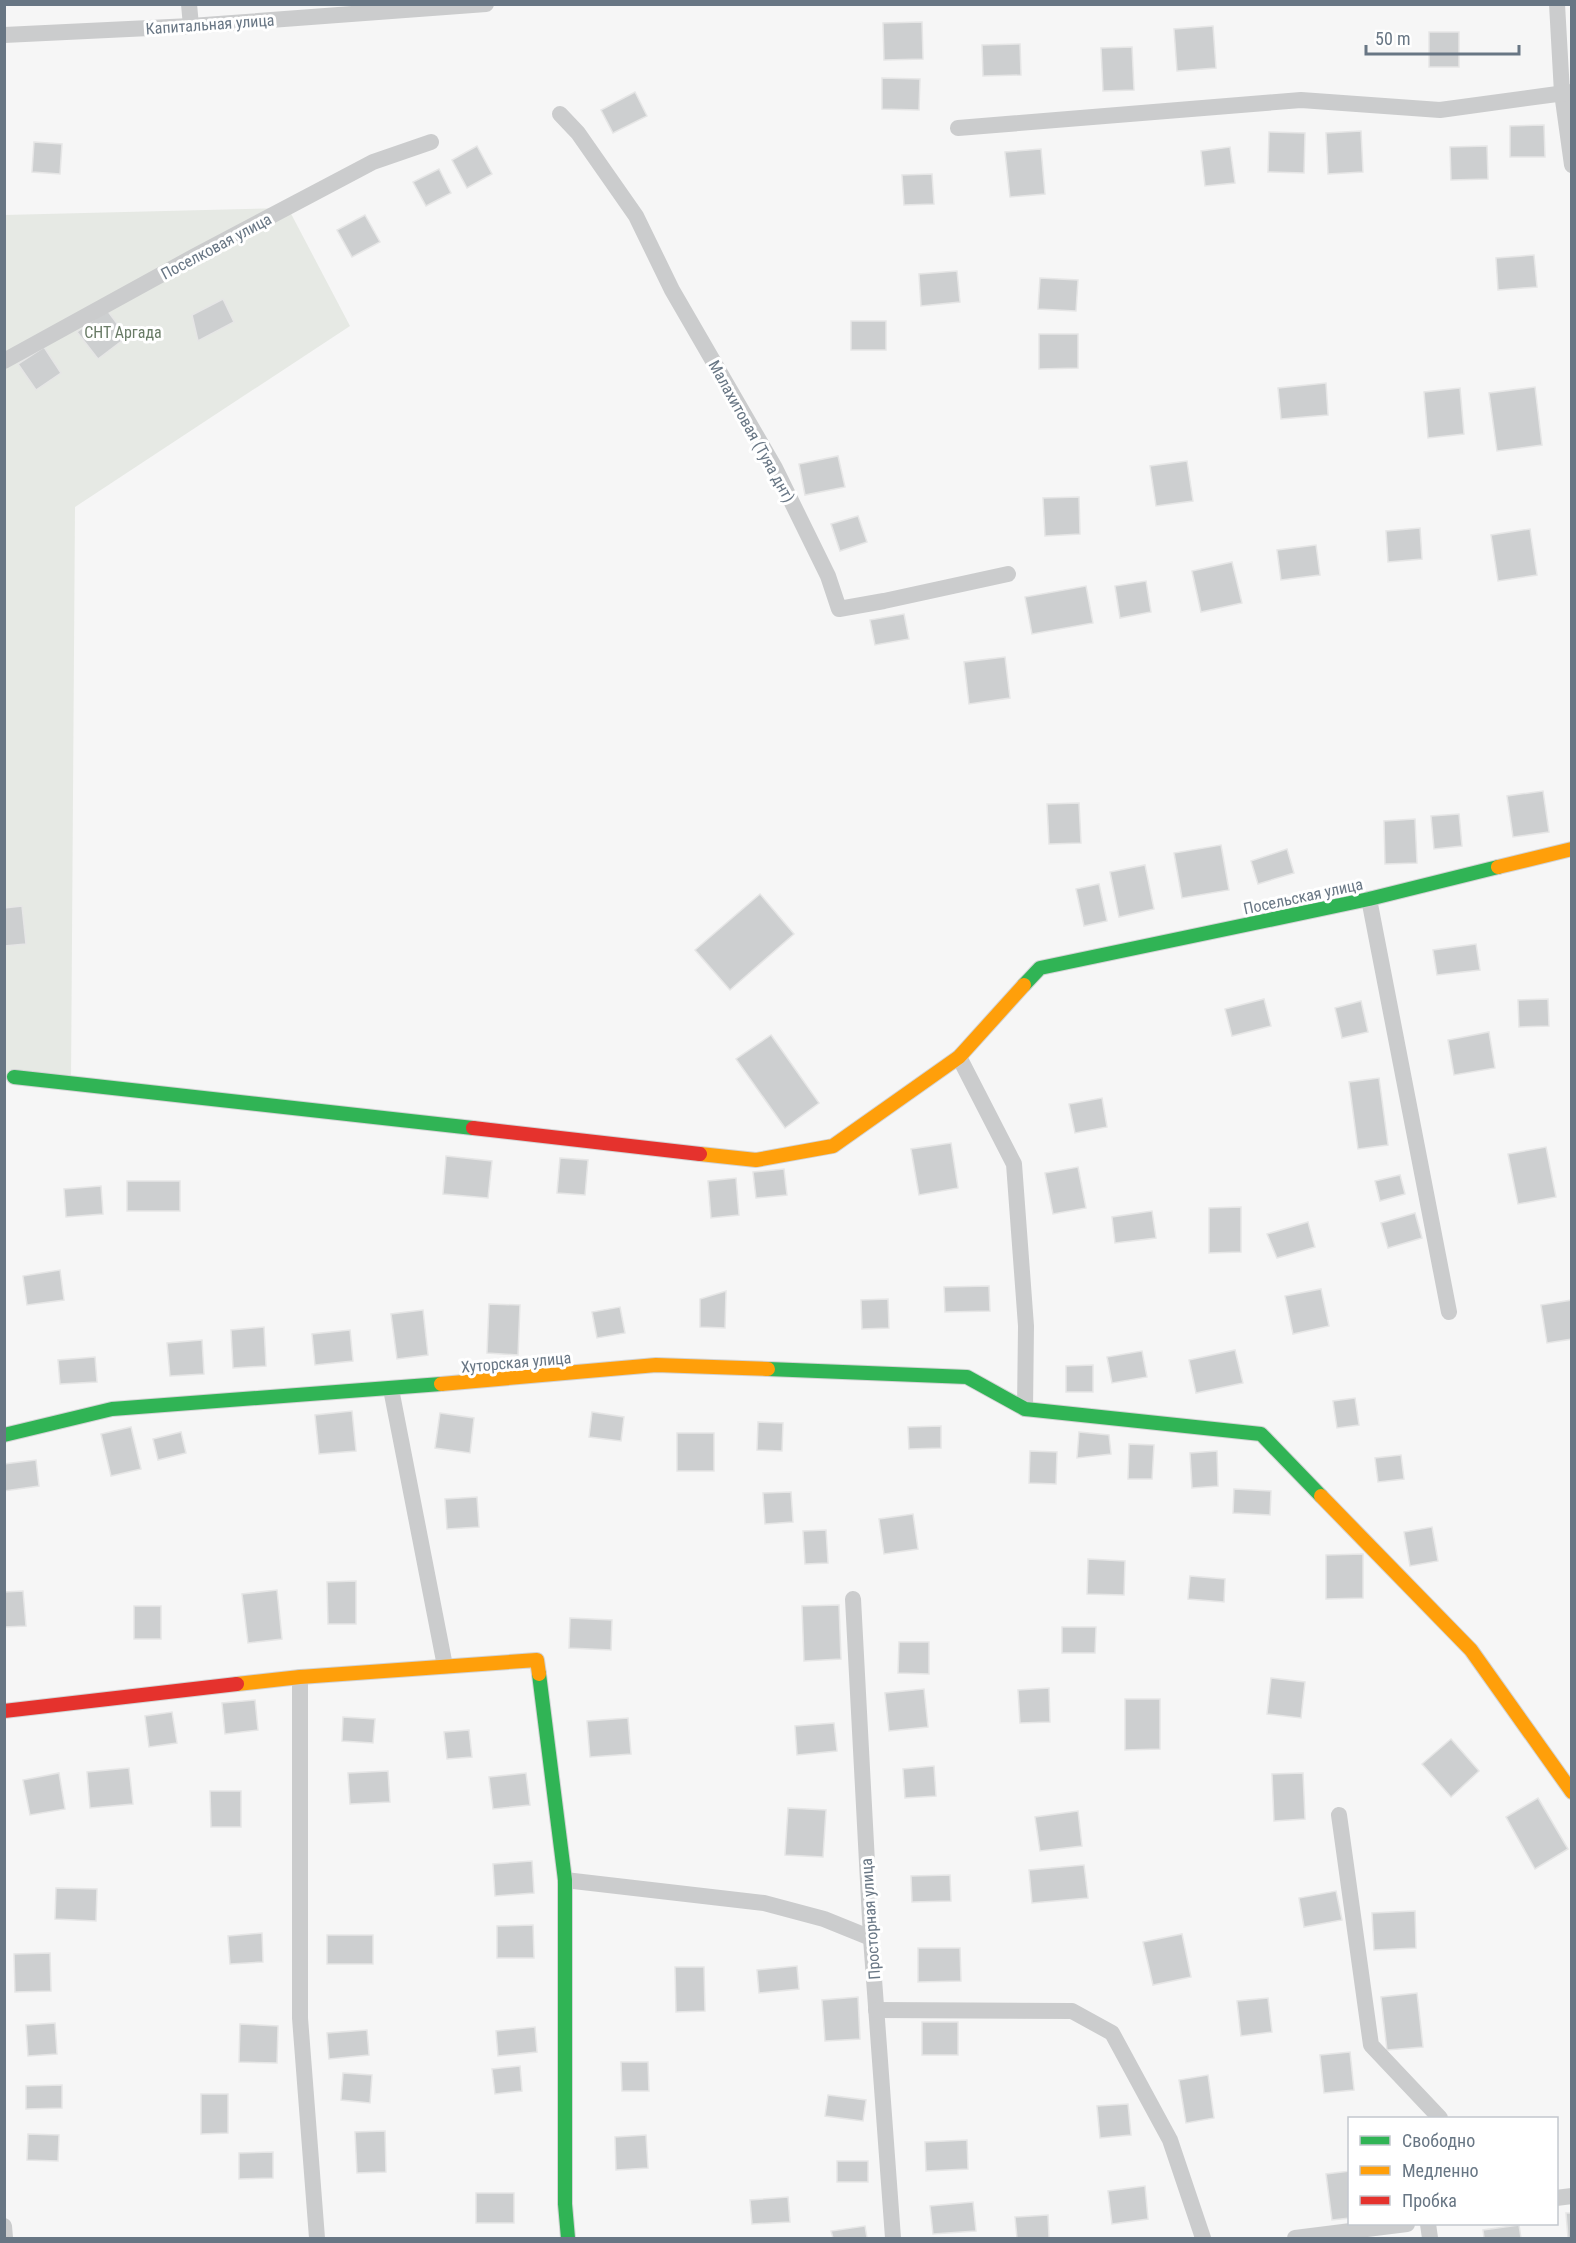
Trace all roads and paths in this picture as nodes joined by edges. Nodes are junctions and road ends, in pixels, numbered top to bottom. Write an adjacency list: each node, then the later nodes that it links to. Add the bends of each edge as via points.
1 (189, 4): 4 (street)
2 (486, 4): 4 (street, Капитальная улица)
3 (1557, 4): 6 (street)
4 (191, 26): 5 (street, Капитальная улица)
5 (4, 35)
6 (1567, 93): 8 (street, via 1440,110 1301,100); 10 (street)
7 (560, 114): 12 (street, Малахитовая (Туяа днт), via 578,133 636,216 672,290 775,468 828,576 839,609)
8 (958, 128)
9 (431, 142): 11 (street, Поселковая улица, via 373,162)
10 (1572, 165)
11 (4, 361)
12 (1008, 574)
13 (1572, 849): 14 (street, Посельская улица)
14 (1369, 899): 15 (street, Посельская улица, via 1040,968); 17 (street)
15 (959, 1057): 16 (street, via 833,1146 756,1160); 19 (street, via 1014,1164 1026,1326)
16 (14, 1077)
17 (1449, 1312)
18 (391, 1389): 19 (street, Хуторская улица, via 657,1365 967,1377); 20 (street, Хуторская улица, via 112,1409); 22 (street)
19 (1025, 1409): 25 (street, via 1261,1434 1471,1650)
20 (4, 1435)
21 (853, 1599): 28 (street, Просторная улица)
22 (445, 1666): 23 (street); 27 (street, via 537,1660)
23 (300, 1677): 24 (street); 34 (street, via 300,2018)
24 (4, 1711)
25 (1572, 1792)
26 (1339, 1815): 30 (street, via 1371,2045)
27 (565, 1880): 28 (street, via 764,1903 824,1919); 35 (street)
28 (871, 1938): 29 (street, Просторная улица)
29 (876, 2010): 36 (street, Просторная улица); 37 (street, via 1072,2011 1112,2033 1170,2140)
30 (1439, 2117)
31 (1392, 2225): 38 (street)
32 (4, 2226): 33 (street)
33 (5, 2238)
34 (317, 2238)
35 (568, 2238)
36 (893, 2238)
37 (1203, 2238)
38 (1295, 2238)

